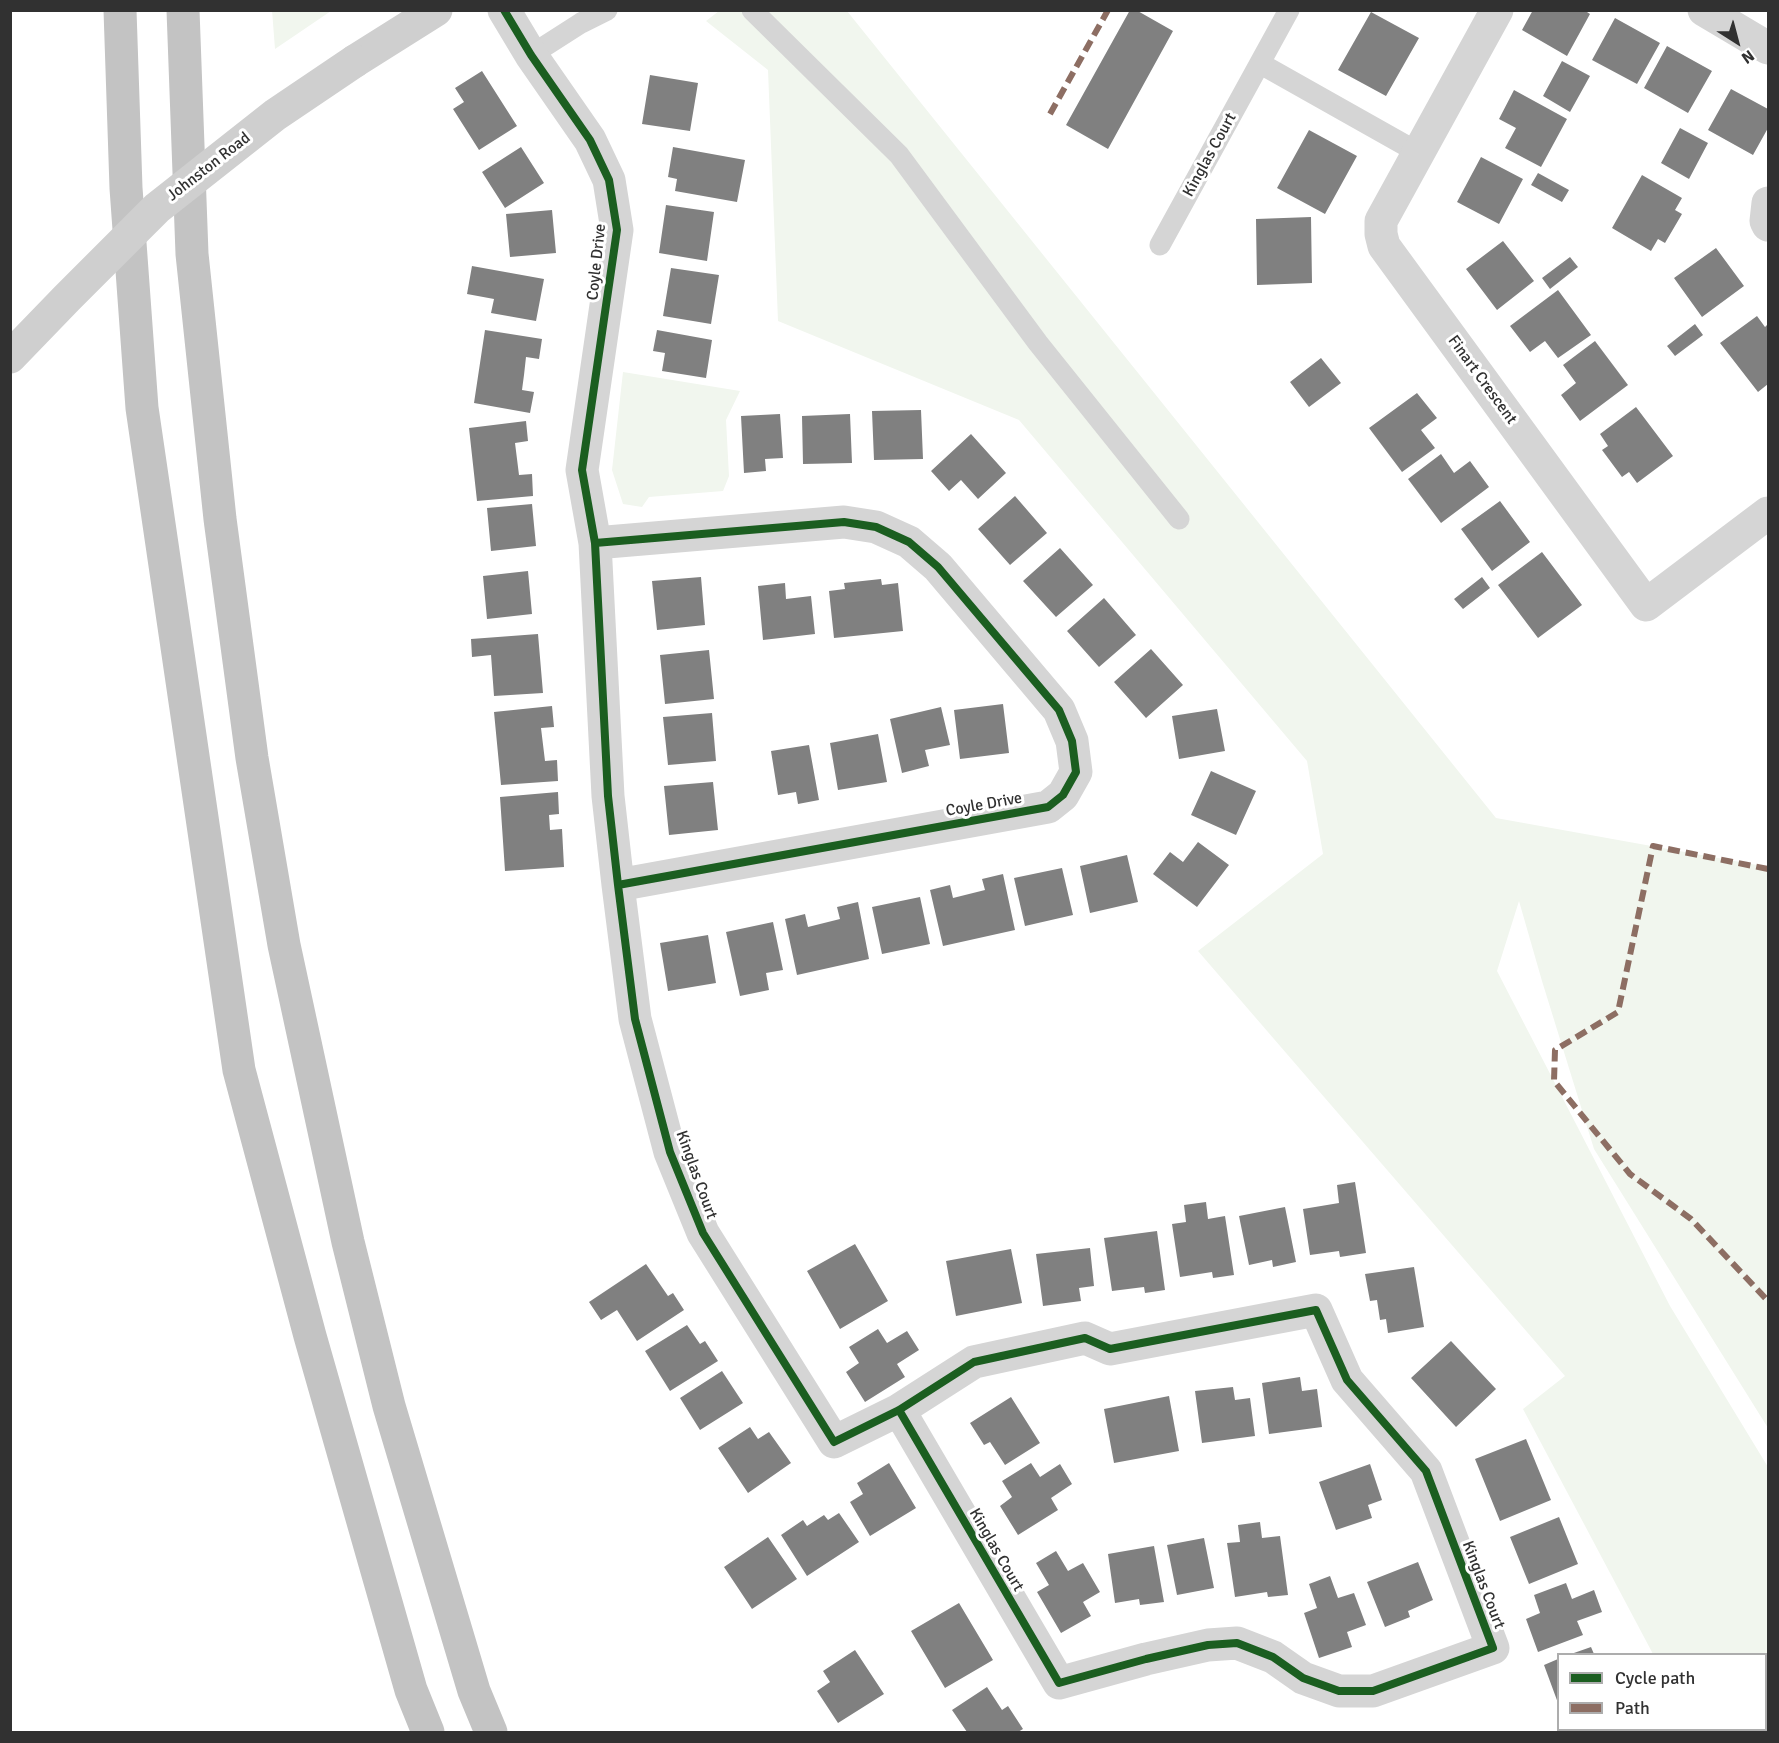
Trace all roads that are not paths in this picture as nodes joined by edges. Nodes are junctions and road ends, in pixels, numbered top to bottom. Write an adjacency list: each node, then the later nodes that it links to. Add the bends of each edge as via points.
1 (110, 10): 16 (highway)
2 (120, 10): 16 (highway)
3 (183, 10): 20 (highway)
4 (203, 10): 20 (highway)
5 (435, 10): 21 (main road, Johnston Road, bridge, via 275,115 157,208)
6 (504, 10): 13 (street, Coyle Drive)
7 (607, 10): 13 (lane)
8 (752, 10): 23 (lane, via 899,155 1038,343)
9 (1289, 10): 14 (lane, Kinglas Court)
10 (1497, 10): 15 (street, Finart Crescent)
11 (1704, 10): 12 (street)
12 (1768, 48)
13 (531, 55): 24 (street, Coyle Drive, via 590,140 609,180 617,230 582,470)
14 (1261, 64): 15 (lane); 19 (lane, Kinglas Court)
15 (1419, 153): 22 (street, Finart Crescent, via 1382,221 1384,246 1646,605)
16 (126, 188): 27 (highway, via 142,408 239,1070 411,1690)
17 (1768, 203): 18 (street)
18 (1768, 225)
19 (1160, 245)
20 (192, 254): 28 (highway, via 252,758 284,945 348,1242 390,1406 474,1691)
21 (10, 357)
22 (1768, 513)
23 (1179, 519)
24 (595, 543): 25 (street, Coyle Drive, via 608,796); 25 (street, Coyle Drive, via 844,522 876,527 909,542 938,567 1059,710 1072,741 1076,772 1064,795 1048,807)
25 (618, 885): 26 (street, Kinglas Court, via 635,1019 670,1152 703,1233 834,1442)
26 (899, 1410): 26 (street, Kinglas Court, via 974,1362 1085,1338 1110,1349 1316,1310 1347,1380 1425,1471 1493,1648 1373,1691 1339,1691 1303,1678 1273,1657 1237,1643 1208,1645 1059,1683)
27 (428, 1732)
28 (491, 1732)

